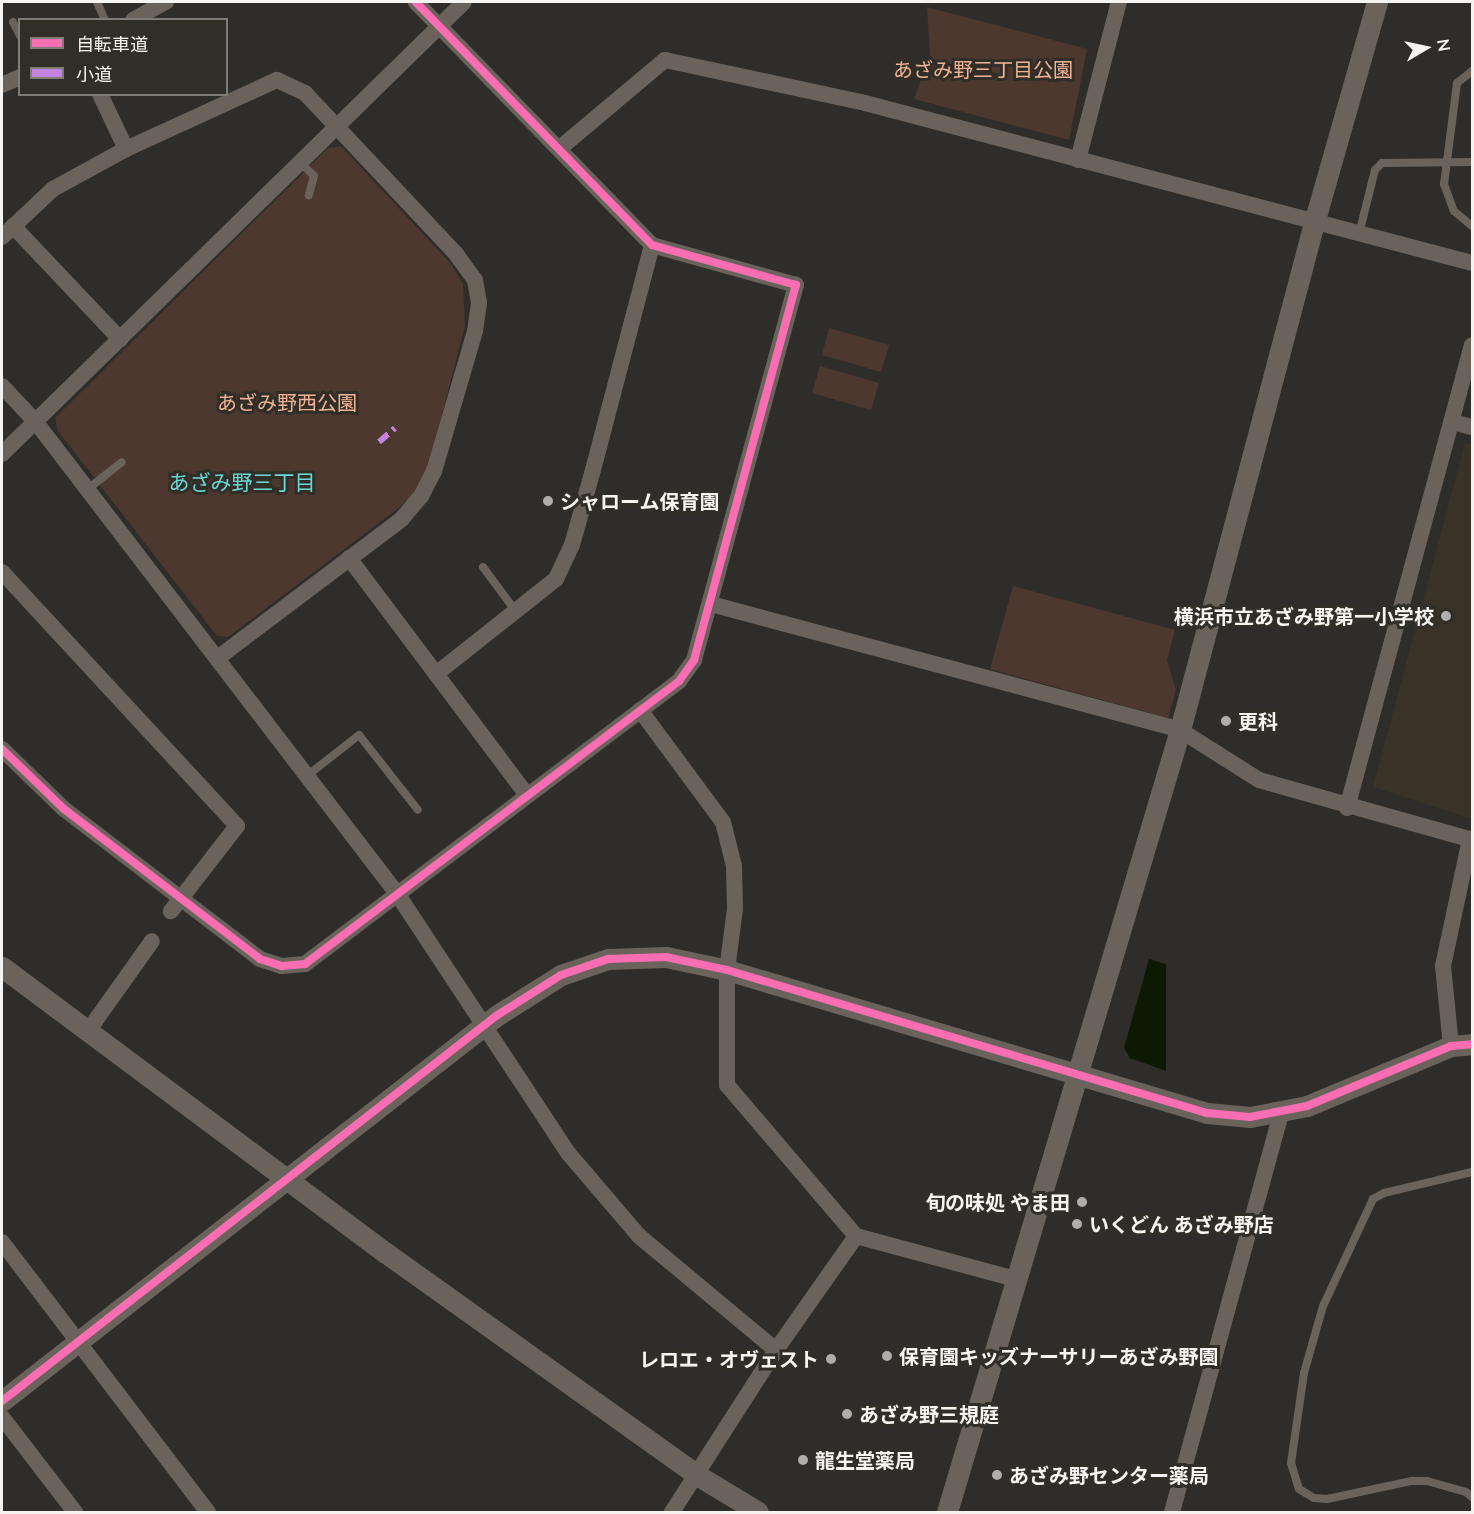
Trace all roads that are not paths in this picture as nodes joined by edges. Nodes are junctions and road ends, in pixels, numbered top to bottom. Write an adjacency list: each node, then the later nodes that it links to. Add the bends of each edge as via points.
1 (97, 2): 7 (lane)
2 (166, 2): 8 (street)
3 (416, 2): 10 (street)
4 (464, 2): 10 (street)
5 (1119, 2): 19 (street)
6 (1377, 2): 24 (street)
7 (104, 18)
8 (137, 18)
9 (13, 22): 11 (lane)
10 (440, 25): 16 (street); 17 (street)
11 (18, 32)
12 (1473, 71): 20 (lane, via 1457,83)
13 (18, 78): 14 (street)
14 (2, 85)
15 (101, 96): 18 (street)
16 (337, 128): 18 (street, via 305,93 277,80); 22 (street); 39 (street, via 364,151 456,254 475,280 479,303 475,331 434,471 421,496 402,519)
17 (560, 148): 19 (street, via 665,60 865,103); 28 (street)
18 (126, 149): 26 (street, via 53,189)
19 (1078, 160): 24 (street)
20 (1445, 162): 21 (lane); 25 (lane, via 1444,184 1454,212); 27 (lane, via 1382,163 1375,170)
21 (1473, 162)
22 (301, 163): 23 (lane, via 314,176); 30 (street)
23 (309, 195)
24 (1314, 223): 27 (street); 47 (street)
25 (1473, 226)
26 (7, 232): 30 (street)
27 (1359, 234): 29 (street)
28 (652, 244): 42 (street, via 796,285); 43 (street, via 572,545 556,579)
29 (1473, 263)
30 (120, 339): 33 (street)
31 (1473, 346): 34 (street)
32 (2, 386): 33 (street)
33 (35, 421): 36 (street); 38 (street)
34 (1453, 423): 35 (street); 51 (street)
35 (1473, 427)
36 (2, 454)
37 (122, 462): 38 (lane)
38 (88, 489): 44 (street)
39 (349, 558): 44 (street); 45 (street)
40 (483, 567): 43 (lane)
41 (2, 572): 55 (street, via 237,826)
42 (711, 604): 46 (street, via 694,660 680,681); 47 (street)
43 (518, 613): 45 (street)
44 (219, 657): 49 (street)
45 (436, 674): 50 (street)
46 (640, 710): 50 (street); 58 (street, via 723,822 734,866 735,909)
47 (1180, 730): 51 (street, via 1259,780); 63 (street)
48 (2, 749): 55 (street, via 64,809)
49 (308, 775): 52 (lane, via 359,735); 54 (street)
50 (527, 795): 54 (street)
51 (1347, 808): 53 (street)
52 (418, 810)
53 (1472, 840): 62 (street, via 1443,966)
54 (398, 895): 55 (street, via 305,964 282,966 260,959); 59 (street)
55 (177, 906)
56 (152, 941): 60 (street)
57 (2, 967): 60 (street)
58 (727, 970): 59 (street, via 666,957 608,959 561,975); 63 (street); 67 (street, via 727,1085)
59 (484, 1025): 66 (street); 71 (street, via 569,1154 639,1236)
60 (88, 1031): 66 (street)
61 (1473, 1044): 62 (street)
62 (1451, 1046): 64 (street, via 1308,1106)
63 (1077, 1073): 64 (street, via 1207,1113 1250,1117); 69 (street)
64 (1281, 1113): 80 (street)
65 (1473, 1172): 74 (lane, via 1384,1192 1373,1199 1323,1306 1304,1373 1291,1463 1299,1489 1314,1498 1327,1499 1412,1481 1466,1491)
66 (287, 1178): 70 (street); 73 (street)
67 (856, 1236): 69 (street); 71 (street)
68 (2, 1242): 70 (street)
69 (1015, 1279): 79 (street)
70 (75, 1342): 72 (street); 76 (street)
71 (776, 1350): 73 (street)
72 (2, 1404): 75 (street)
73 (697, 1475): 77 (street); 78 (street)
74 (1473, 1497)
75 (75, 1512)
76 (208, 1512)
77 (672, 1512)
78 (759, 1512)
79 (947, 1512)
80 (1172, 1512)

